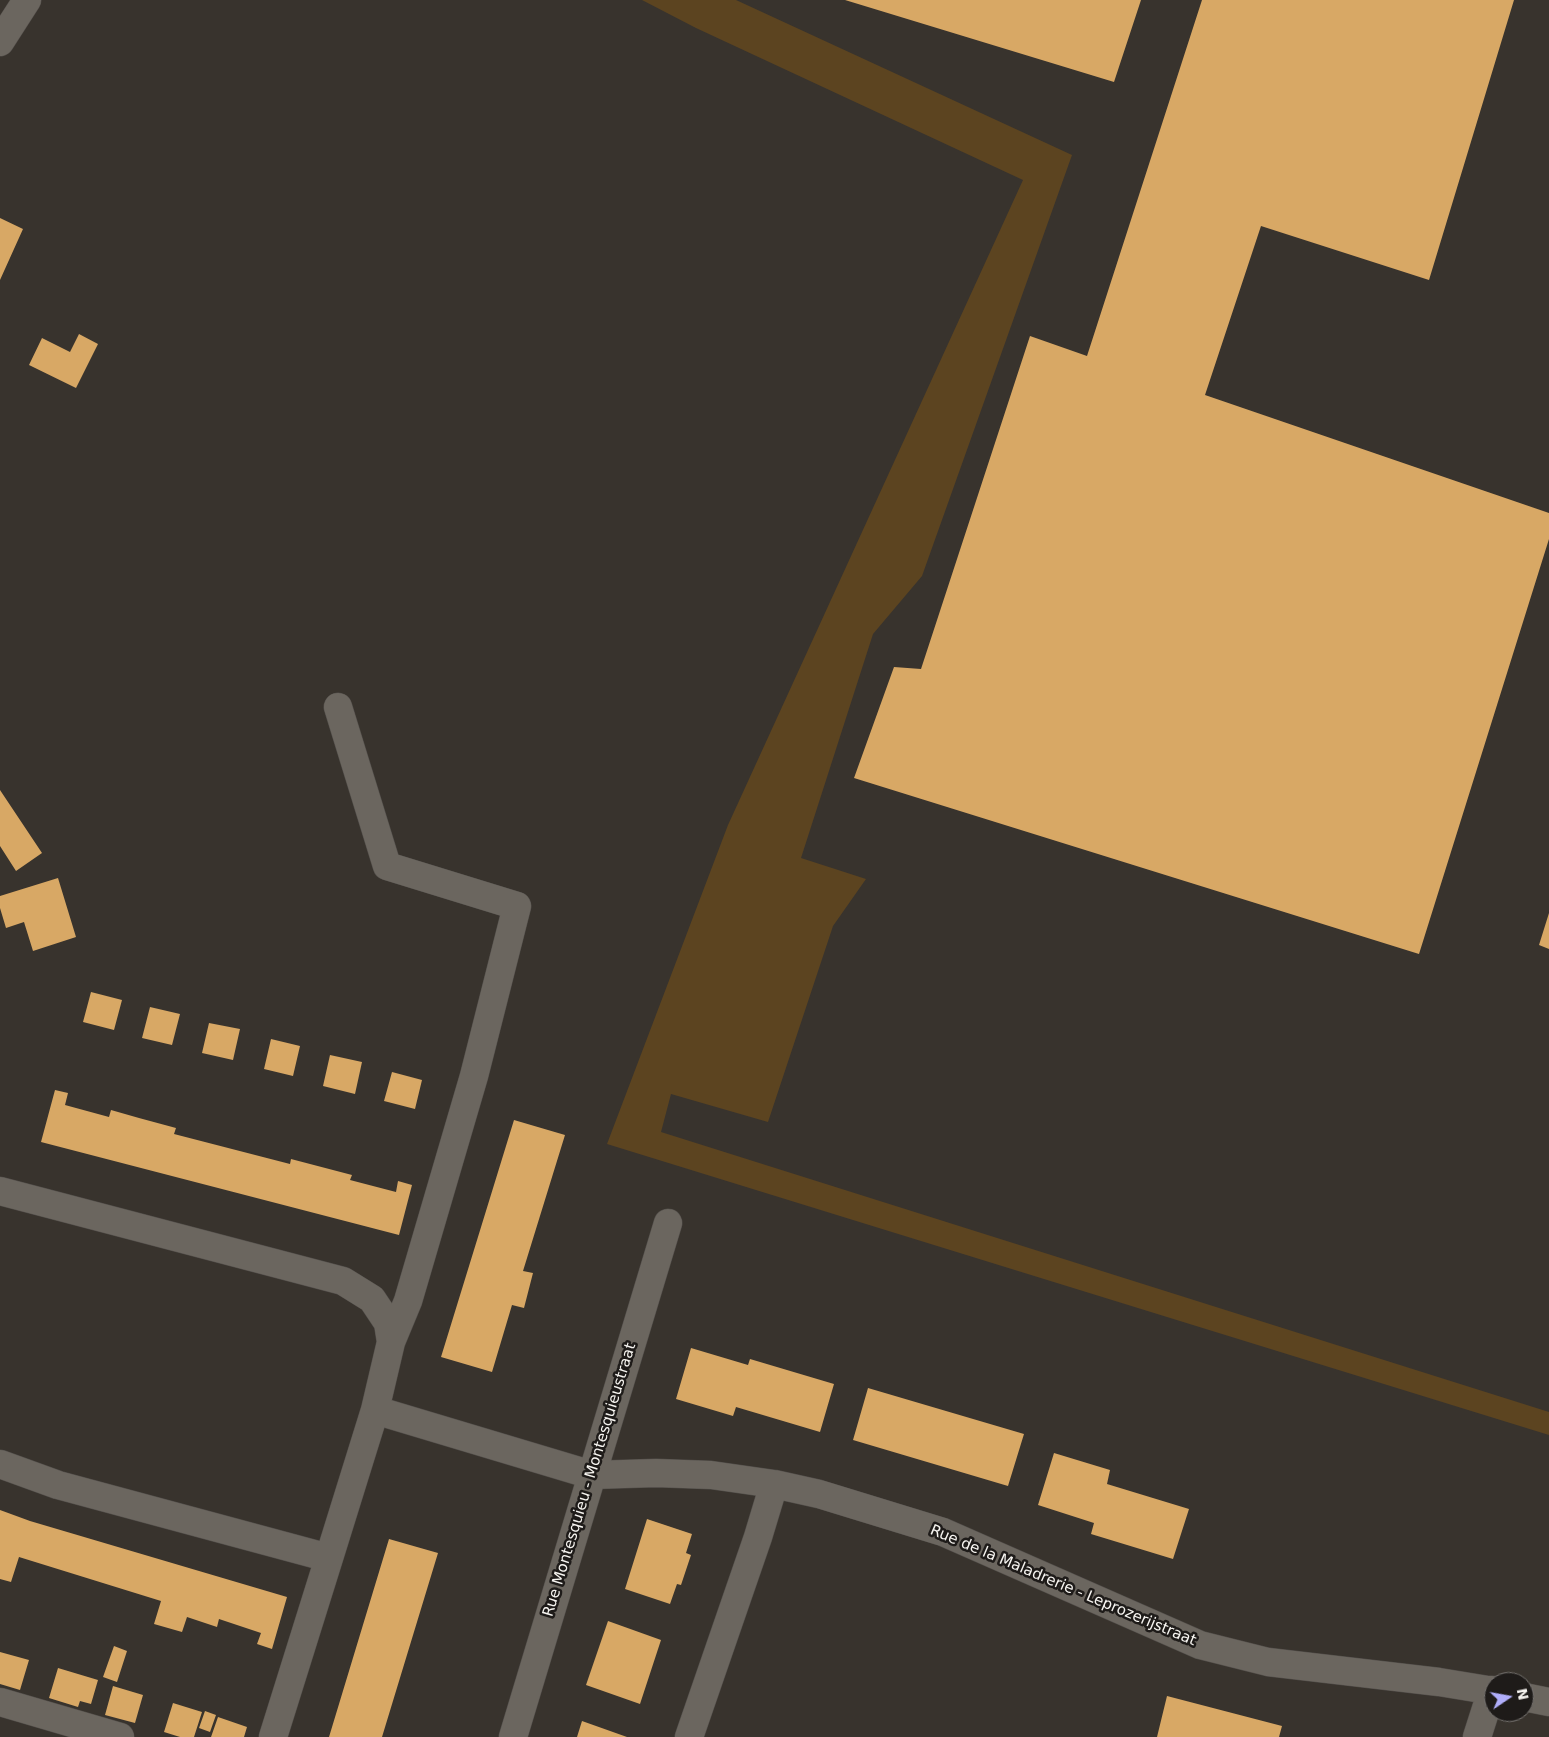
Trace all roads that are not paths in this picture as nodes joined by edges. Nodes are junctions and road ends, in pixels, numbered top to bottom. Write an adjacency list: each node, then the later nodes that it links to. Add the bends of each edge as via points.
1 (27, 0): 2 (street)
2 (0, 42)
3 (338, 707): 6 (street, via 387,866 517,906 474,1076 408,1301)
4 (0, 1191): 6 (street, via 343,1282 372,1299 388,1323)
5 (668, 1223): 9 (street, Rue Montesquieu - Montesquieustraat)
6 (392, 1342): 7 (street)
7 (374, 1410): 9 (street, Rue de la Maladrerie - Leprozerijstraat); 11 (street)
8 (0, 1464): 11 (street, via 58,1485)
9 (592, 1475): 10 (street, Rue de la Maladrerie - Leprozerijstraat, via 711,1475); 19 (street, Rue Montesquieu - Montesquieustraat)
10 (774, 1484): 12 (street, Rue de la Maladrerie - Leprozerijstraat, via 819,1494 942,1532 1200,1645 1268,1662); 20 (street)
11 (329, 1558): 18 (street)
12 (1484, 1690)
13 (1534, 1699): 15 (street)
14 (0, 1702): 17 (street)
15 (1549, 1702)
16 (1484, 1717): 21 (street)
17 (120, 1737)
18 (273, 1737)
19 (513, 1737)
20 (689, 1737)
21 (1477, 1737)

